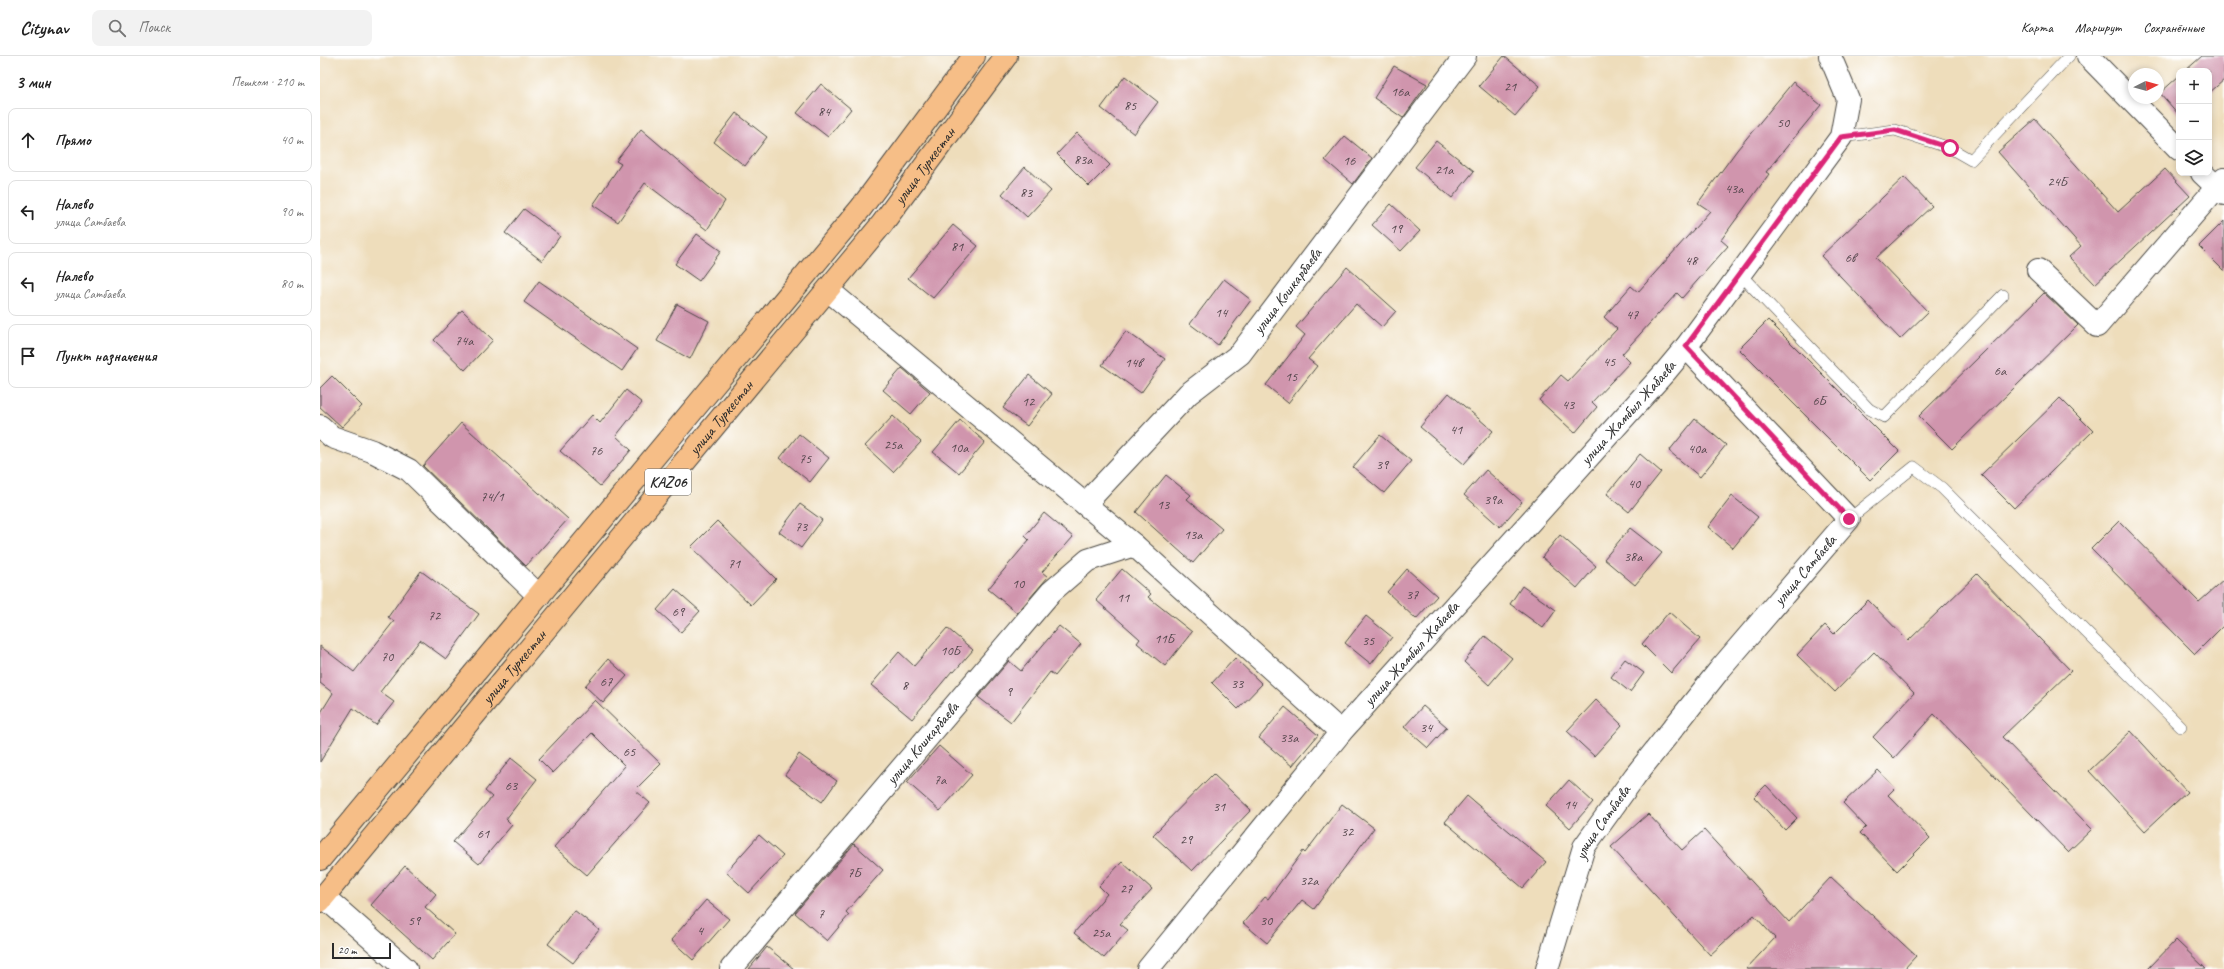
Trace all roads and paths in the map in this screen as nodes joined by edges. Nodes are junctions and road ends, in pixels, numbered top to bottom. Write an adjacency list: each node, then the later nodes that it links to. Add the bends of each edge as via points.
1 (974, 56): 10 (highway, улица Туркестан / KАZ06)
2 (1006, 56): 11 (highway, улица Туркестан / KАZ06)
3 (1465, 56): 18 (street, улица Кошкарбаева, via 1240,354 1188,394)
4 (1830, 56): 7 (street, via 1848,99)
5 (2069, 56): 7 (lane, via 1971,160 1950,148 1895,130)
6 (2088, 56): 8 (street)
7 (1841, 137): 13 (street)
8 (2176, 146)
9 (2217, 183): 12 (street, via 2097,326)
10 (861, 208): 11 (highway); 21 (highway, улица Туркестан / KАZ06)
11 (882, 224): 14 (highway, улица Туркестан / KАZ06)
12 (2038, 270)
13 (1740, 274): 15 (lane, via 1869,409 1884,417); 16 (street)
14 (828, 290): 18 (street); 25 (highway, улица Туркестан / KАZ06)
15 (2003, 295)
16 (1686, 346): 19 (street); 23 (street, улица Жамбыл Жабаева)
17 (320, 426): 21 (street, via 332,437 372,451 409,470)
18 (1085, 504): 20 (street)
19 (1849, 519): 22 (lane, via 1914,467 1942,488); 29 (street, улица Сатбаева, via 1720,668 1635,776 1584,847)
20 (1134, 545): 23 (street); 27 (street, улица Кошкарбаева, via 1088,560 1051,592)
21 (539, 596): 24 (highway, улица Туркестан / KАZ06)
22 (2181, 727)
23 (1341, 732): 28 (street, улица Жамбыл Жабаева)
24 (320, 859)
25 (322, 899): 26 (street)
26 (406, 969)
27 (731, 969)
28 (1148, 969)
29 (1547, 969)

